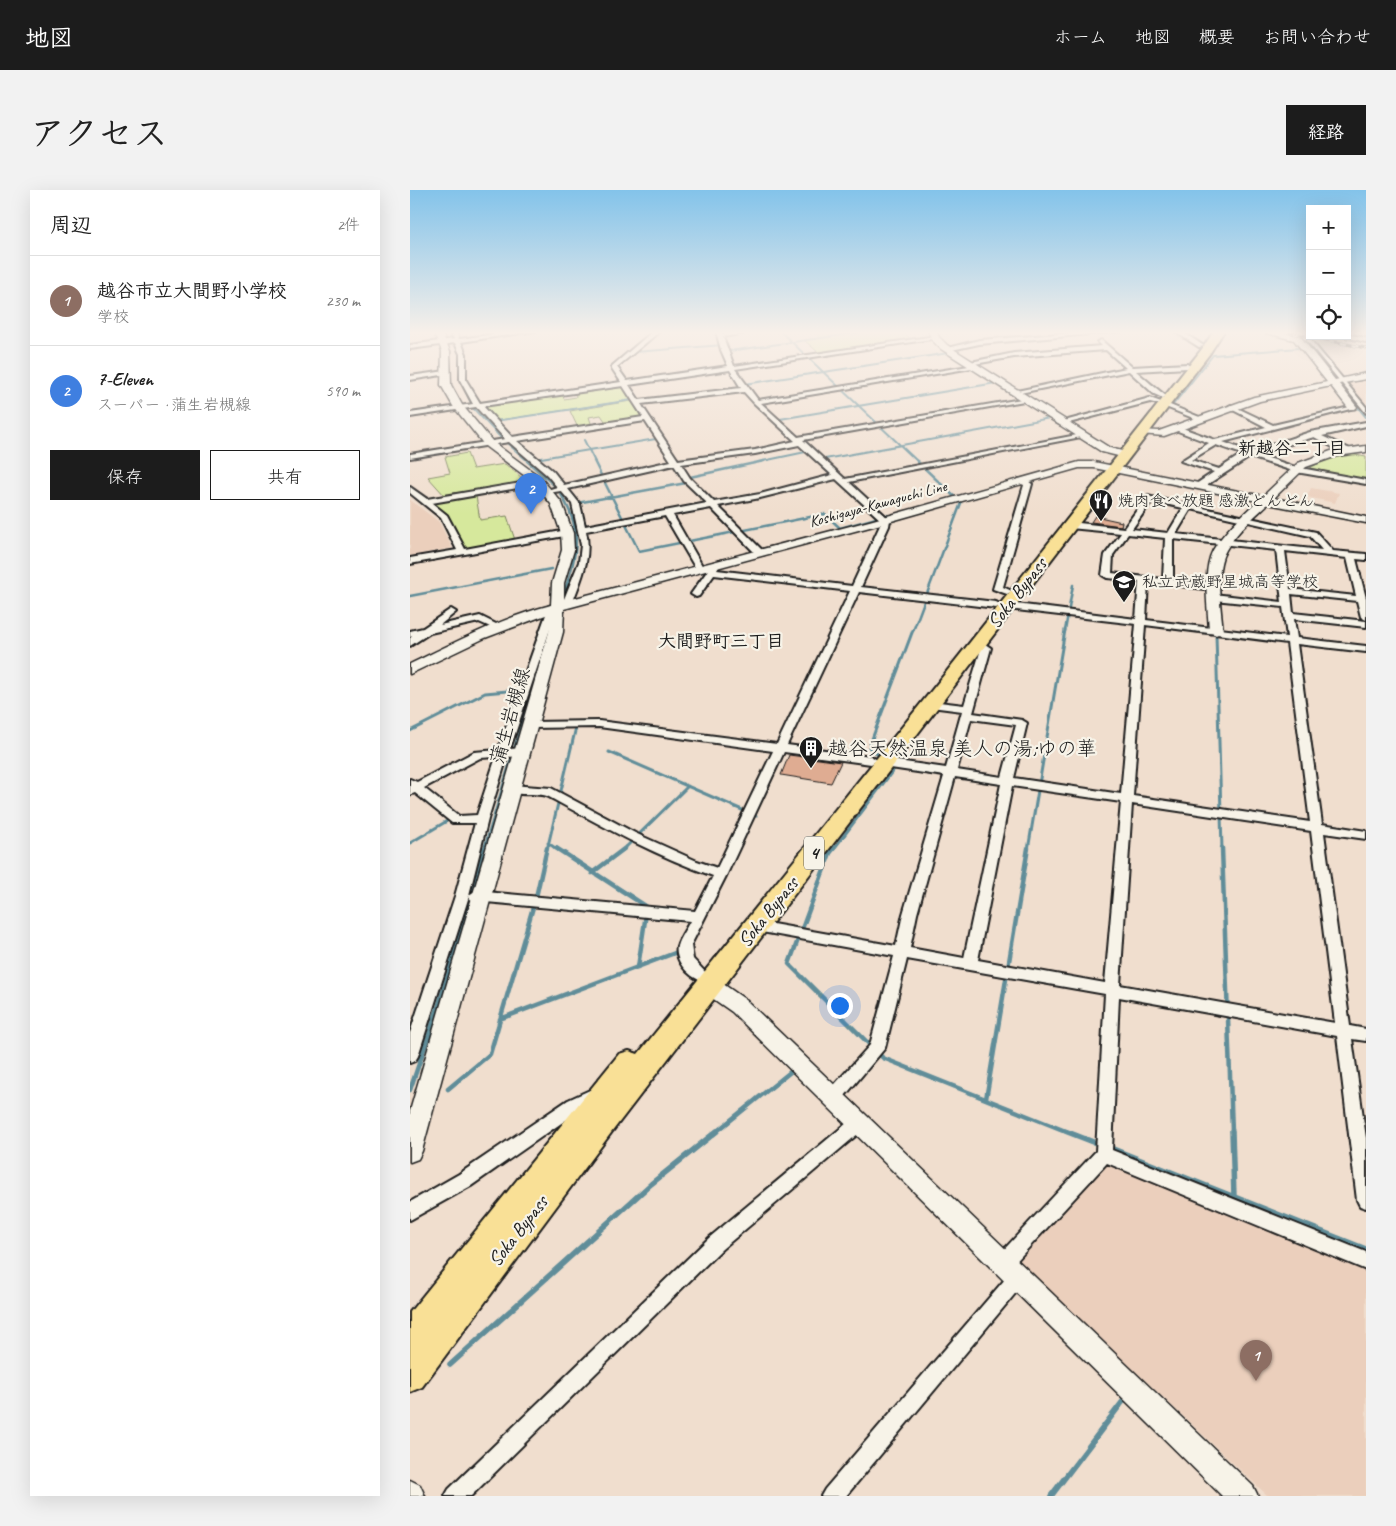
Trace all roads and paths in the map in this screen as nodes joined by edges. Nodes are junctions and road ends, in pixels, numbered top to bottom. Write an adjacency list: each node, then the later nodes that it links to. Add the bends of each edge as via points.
1 (450, 392): 20 (main road, 蒲生岩槻線)
2 (470, 392): 19 (street)
3 (558, 392): 19 (street)
4 (631, 392): 17 (street)
5 (728, 392): 17 (street)
6 (747, 392): 18 (street)
7 (815, 392): 18 (street)
8 (1015, 392): 15 (main road)
9 (1155, 392): 16 (street)
10 (1168, 392): 16 (highway, Soka Bypass / 4)
11 (1169, 392): 16 (highway, Soka Bypass / 4)
12 (1289, 392): 21 (main road)
13 (1343, 392): 22 (main road)
14 (1348, 392): 23 (street)
15 (1027, 400): 28 (main road); 38 (street)
16 (1162, 401): 26 (street); 28 (street, via 1150,400); 34 (highway, Soka Bypass / 4); 45 (highway, Soka Bypass / 4)
17 (638, 402): 25 (street)
18 (756, 402): 38 (street)
19 (477, 404): 20 (street); 37 (street)
20 (458, 406): 24 (street); 40 (main road, 蒲生岩槻線)
21 (1231, 407): 26 (main road); 31 (street)
22 (1352, 407): 27 (street)
23 (1365, 408)
24 (410, 415)
25 (648, 418): 37 (street); 46 (street)
26 (1200, 418): 32 (main road)
27 (1291, 422): 30 (street); 31 (street)
28 (1061, 423): 36 (main road)
29 (1366, 424): 35 (street)
30 (1299, 426)
31 (1272, 427): 39 (street)
32 (1174, 428): 34 (main road, via 1160,434); 39 (street)
33 (1306, 430): 35 (street)
34 (1144, 432): 45 (highway, Soka Bypass / 4)
35 (1314, 434): 42 (street); 43 (street)
36 (1082, 436): 45 (main road, via 1106,450); 49 (street)
37 (511, 440): 40 (street); 54 (street)
38 (799, 441): 46 (street, via 755,452); 49 (street)
39 (1215, 442): 43 (street); 48 (street, via 1185,461)
40 (489, 444): 44 (street); 52 (main road, 蒲生岩槻線)
41 (1366, 449): 42 (main road)
42 (1347, 451): 47 (main road, via 1312,460)
43 (1250, 454): 47 (street); 48 (street)
44 (410, 456)
45 (1116, 461): 50 (main road, Koshigaya-Kawaguchi Line, via 1079,465); 53 (main road, Koshigaya-Kawaguchi Line); 64 (highway, Soka Bypass / 4); 84 (highway, Soka Bypass / 4)
46 (678, 462): 54 (street); 58 (street, via 687,479)
47 (1296, 469): 51 (street); 56 (main road)
48 (1221, 472): 53 (street)
49 (841, 478): 58 (street); 62 (street)
50 (1022, 481): 62 (main road, Koshigaya-Kawaguchi Line); 84 (street, via 1028,484 998,589)
51 (1366, 482)
52 (543, 486): 54 (street); 57 (street); 65 (main road, 蒲生岩槻線)
53 (1199, 486): 56 (main road, Koshigaya-Kawaguchi Line)
54 (564, 488): 65 (street, via 576,504)
55 (410, 489): 57 (street)
56 (1265, 500): 61 (main road); 63 (main road, Koshigaya-Kawaguchi Line)
57 (427, 501): 70 (street, via 444,517)
58 (714, 505): 60 (street); 71 (street)
59 (1188, 507): 61 (street); 66 (street, via 1150,498); 67 (street)
60 (668, 514): 65 (street); 76 (street)
61 (1245, 519): 68 (main road); 72 (street, via 1313,534)
62 (886, 520): 71 (main road, Koshigaya-Kawaguchi Line); 79 (street)
63 (1366, 520)
64 (1070, 526): 66 (street); 84 (highway, Soka Bypass / 4)
65 (574, 531): 70 (street); 85 (main road, 蒲生岩槻線, via 558,583)
66 (1126, 532): 67 (street); 77 (street, via 1109,555 1106,575)
67 (1169, 537): 68 (street); 78 (street)
68 (1224, 542): 69 (street); 81 (main road, via 1216,560)
69 (1280, 548): 72 (street); 80 (street)
70 (462, 552): 75 (street)
71 (760, 553): 76 (main road, Koshigaya-Kawaguchi Line)
72 (1331, 554): 73 (street)
73 (1351, 556): 74 (street); 83 (street)
74 (1366, 557)
75 (410, 561)
76 (709, 569): 79 (street); 82 (street); 85 (main road, Koshigaya-Kawaguchi Line)
77 (1144, 579): 78 (street); 89 (street)
78 (1168, 582): 81 (street)
79 (857, 588): 84 (street); 103 (street)
80 (1287, 590): 83 (street); 86 (street)
81 (1213, 592): 86 (street); 93 (main road)
82 (696, 594)
83 (1361, 599): 88 (street)
84 (1003, 601): 89 (street); 98 (highway, Soka Bypass / 4, via 978,644); 106 (highway, Soka Bypass / 4)
85 (559, 606): 91 (main road, Koshigaya-Kawaguchi Line); 102 (main road, 蒲生岩槻線, via 556,632); 105 (street)
86 (1289, 611): 90 (street); 95 (street)
87 (451, 612): 92 (street)
88 (1366, 617)
89 (1141, 622): 93 (street); 111 (street)
90 (1366, 624)
91 (497, 627): 92 (street, via 480,619); 99 (main road, Koshigaya-Kawaguchi Line)
92 (429, 630): 94 (street); 96 (street)
93 (1216, 631): 95 (street)
94 (410, 634)
95 (1293, 640): 97 (street); 113 (street)
96 (410, 643)
97 (1366, 649)
98 (971, 668): 100 (highway, Soka Bypass / 4); 101 (street)
99 (410, 670)
100 (931, 704): 101 (street); 106 (highway, Soka Bypass / 4)
101 (968, 712): 107 (street); 108 (street, via 1022,723)
102 (530, 725): 103 (street, via 600,724); 104 (main road, 蒲生岩槻線)
103 (780, 749): 106 (street); 115 (street)
104 (522, 752): 105 (street); 110 (main road, 蒲生岩槻線)
105 (503, 753): 109 (street, via 478,755); 112 (street)
106 (877, 761): 107 (street); 119 (highway, Soka Bypass / 4); 122 (highway, Soka Bypass / 4)
107 (950, 774): 108 (street); 120 (street)
108 (1007, 782): 111 (street); 121 (street)
109 (412, 787): 112 (street, via 456,820)
110 (511, 789): 115 (street, via 546,791 630,836); 117 (main road, 蒲生岩槻線)
111 (1127, 800): 113 (street); 123 (street)
112 (482, 819): 116 (street)
113 (1318, 828): 114 (street); 124 (street)
114 (1366, 835)
115 (721, 874): 118 (street)
116 (462, 896): 117 (street); 126 (street)
117 (481, 896): 118 (street); 130 (main road, 蒲生岩槻線)
118 (699, 917): 122 (street, via 684,945 684,954 693,970)
119 (756, 926): 120 (street); 122 (highway, Soka Bypass / 4)
120 (902, 952): 121 (street); 127 (street, via 877,1048)
121 (970, 964): 123 (street)
122 (704, 980): 127 (main road, via 739,1006); 128 (highway, Soka Bypass / 4); 137 (highway, Soka Bypass / 4)
123 (1112, 990): 124 (street); 131 (street)
124 (1345, 1032): 125 (street); 132 (street)
125 (1366, 1035)
126 (410, 1056)
127 (833, 1098): 129 (main road)
128 (600, 1100): 133 (street, via 592,1096 574,1105 465,1180); 136 (highway, Soka Bypass / 4)
129 (859, 1123): 135 (main road); 138 (street, via 716,1243)
130 (410, 1151)
131 (1104, 1154): 134 (street); 135 (street)
132 (1366, 1200)
133 (410, 1212)
134 (1366, 1261)
135 (1010, 1270): 139 (street); 140 (main road)
136 (410, 1339)
137 (410, 1375)
138 (456, 1496)
139 (832, 1496)
140 (1243, 1496)

